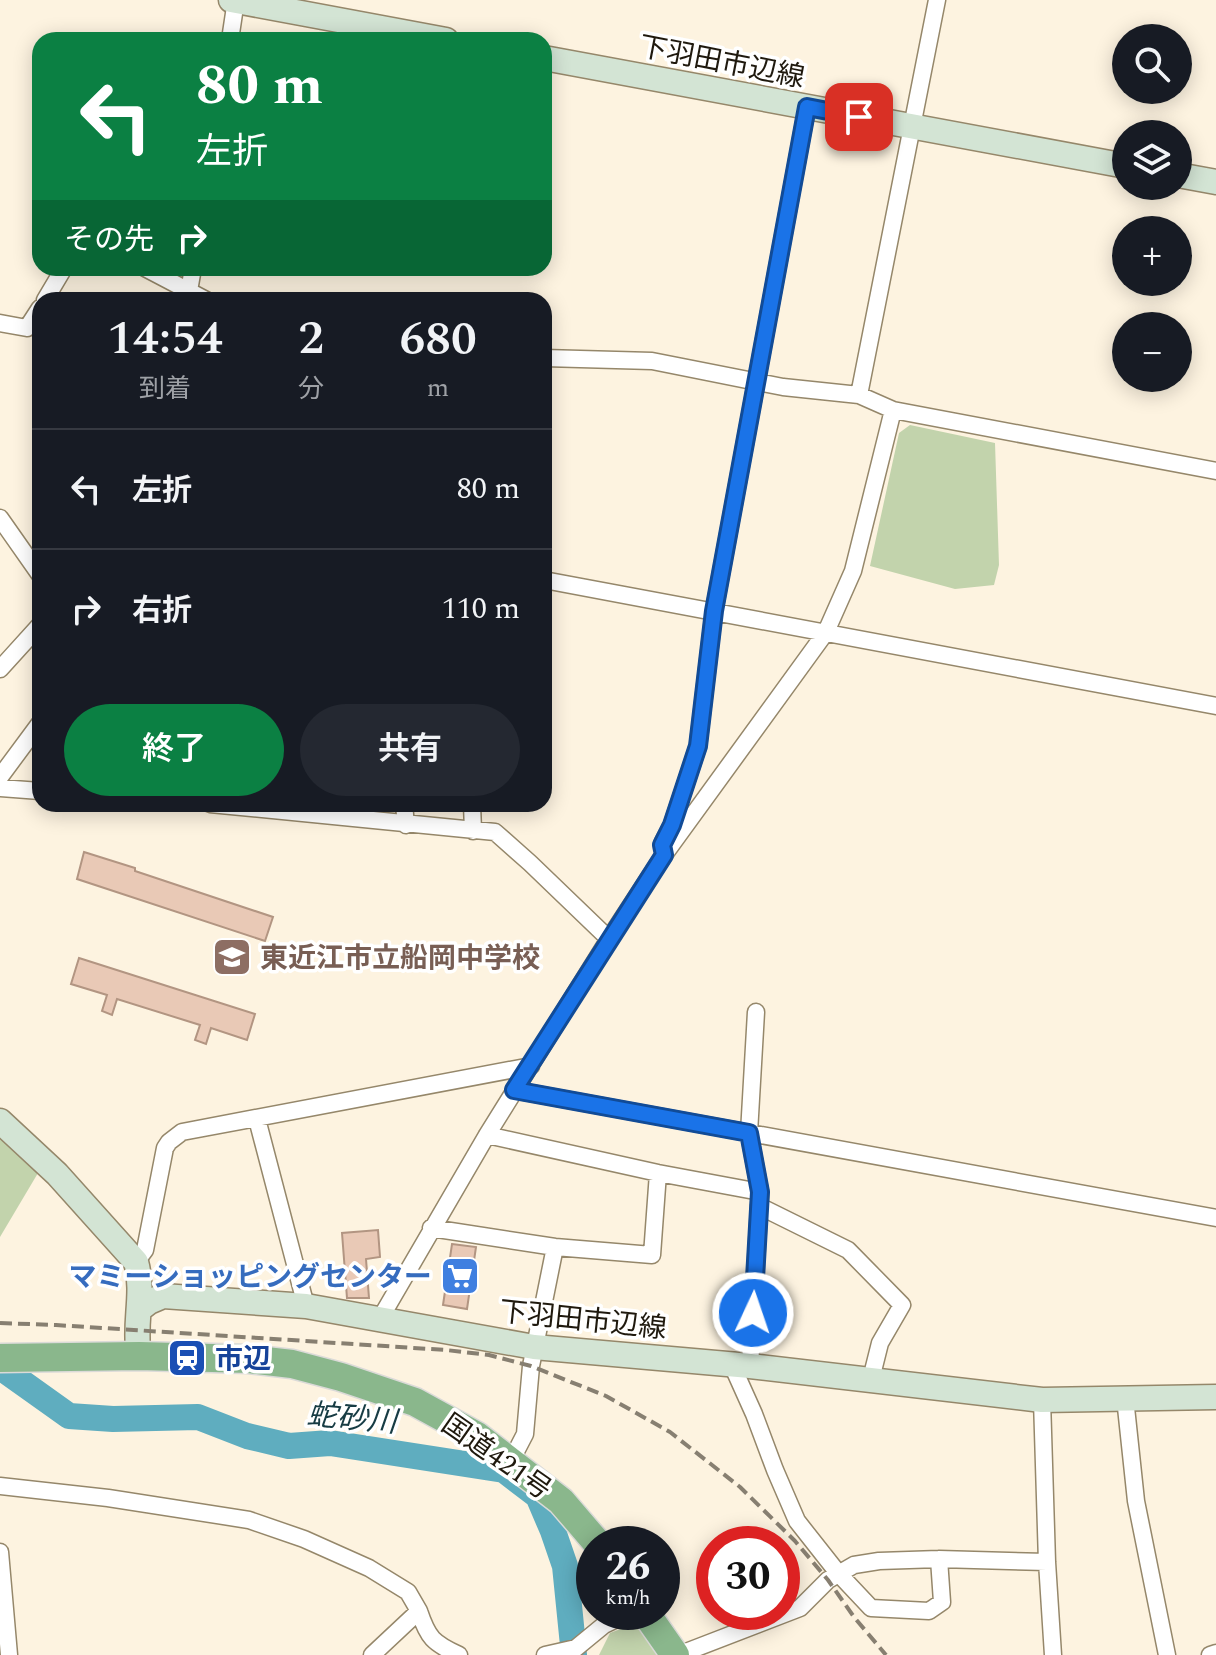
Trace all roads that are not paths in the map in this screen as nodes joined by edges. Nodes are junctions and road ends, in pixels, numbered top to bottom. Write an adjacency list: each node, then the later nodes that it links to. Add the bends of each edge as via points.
1 (234, 0): 3 (street); 4 (main road)
2 (937, 0): 7 (street)
3 (231, 32)
4 (404, 32)
5 (552, 59): 6 (main road, 下羽田市辺線)
6 (807, 107): 7 (main road, 下羽田市辺線); 16 (street)
7 (911, 126): 8 (main road, 下羽田市辺線); 17 (street)
8 (1112, 163)
9 (1192, 178): 10 (main road)
10 (1216, 182)
11 (156, 276): 12 (street)
12 (179, 292)
13 (32, 320): 14 (street, via 27,328)
14 (0, 323)
15 (552, 358): 16 (street, via 652,361)
16 (757, 382): 17 (street); 23 (street)
17 (859, 395): 18 (street)
18 (893, 410): 19 (street); 24 (street, via 853,571)
19 (1216, 471)
20 (0, 518): 21 (street)
21 (32, 564)
22 (552, 581): 23 (street)
23 (714, 611): 24 (street); 37 (street, via 698,746 662,845)
24 (826, 632): 27 (street); 37 (street)
25 (32, 635): 26 (street)
26 (0, 669)
27 (1216, 706)
28 (32, 734): 29 (street)
29 (0, 777)
30 (0, 788): 31 (street)
31 (32, 790)
32 (342, 812): 35 (street)
33 (405, 812): 35 (street)
34 (472, 812): 36 (street)
35 (406, 825): 36 (street)
36 (473, 831): 38 (street, via 495,832)
37 (664, 855): 38 (street)
38 (609, 939): 40 (street)
39 (756, 1012): 44 (street)
40 (531, 1066): 41 (street); 42 (street)
41 (514, 1090): 44 (street); 45 (street)
42 (257, 1119): 51 (street, via 182,1132 169,1142 145,1250); 53 (street)
43 (0, 1121): 51 (main road, via 57,1174)
44 (749, 1133): 47 (street); 48 (street)
45 (487, 1135): 46 (street); 49 (street)
46 (658, 1173): 47 (street); 50 (street, via 652,1255)
47 (760, 1199): 59 (street); 60 (street, via 848,1250 902,1305 880,1343)
48 (1216, 1218)
49 (431, 1228): 50 (street); 55 (street)
50 (555, 1247): 56 (street)
51 (136, 1262): 52 (main road); 54 (main road)
52 (184, 1297): 53 (main road, 下羽田市辺線); 54 (main road, 下羽田市辺線, via 163,1296)
53 (306, 1306): 55 (main road, 下羽田市辺線)
54 (140, 1309): 57 (main road)
55 (376, 1320): 56 (main road, 下羽田市辺線)
56 (534, 1347): 59 (main road, 下羽田市辺線); 64 (street, via 525,1434)
57 (139, 1356): 58 (highway, 国道421号); 64 (highway, 国道421号, via 249,1359 341,1377 415,1402)
58 (0, 1358)
59 (741, 1365): 60 (main road, 下羽田市辺線); 70 (street, via 754,1414 797,1521)
60 (871, 1379): 63 (main road, 下羽田市辺線)
61 (1216, 1397): 62 (main road, 下羽田市辺線)
62 (1125, 1398): 63 (main road, 下羽田市辺線); 81 (street, via 1136,1501)
63 (1042, 1400): 69 (street)
64 (511, 1461): 66 (highway, 国道421号, via 561,1501)
65 (0, 1486): 71 (street, via 249,1520 369,1568 408,1592)
66 (583, 1526)
67 (0, 1552): 75 (street)
68 (939, 1559): 69 (street); 70 (street, via 879,1561); 70 (street, via 942,1602 929,1611 871,1608)
69 (1047, 1562): 80 (street)
70 (838, 1573): 79 (street, via 800,1608)
71 (419, 1611): 76 (street); 77 (street, via 426,1631)
72 (598, 1630): 78 (street, via 576,1648)
73 (658, 1630): 79 (highway)
74 (1216, 1653): 82 (street)
75 (9, 1655)
76 (372, 1655)
77 (459, 1655)
78 (545, 1655)
79 (676, 1655)
80 (1053, 1655)
81 (1167, 1655)
82 (1210, 1655)

